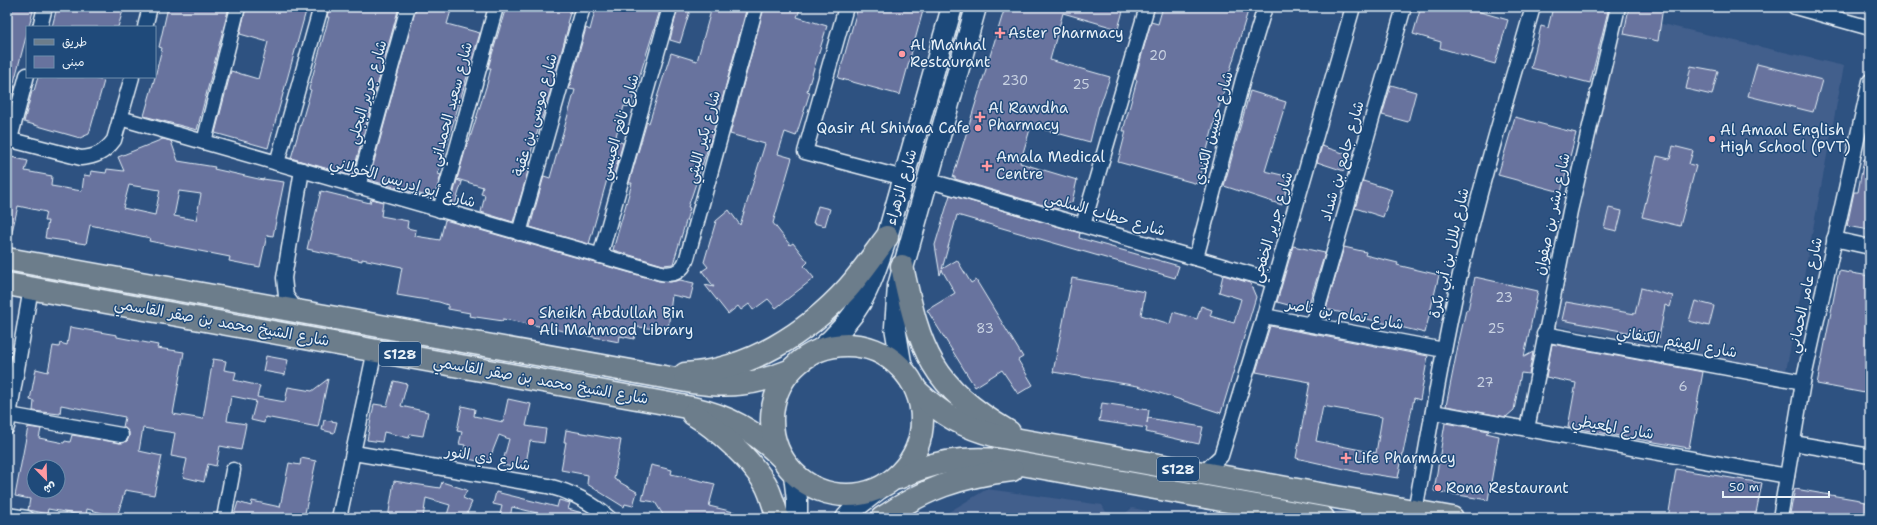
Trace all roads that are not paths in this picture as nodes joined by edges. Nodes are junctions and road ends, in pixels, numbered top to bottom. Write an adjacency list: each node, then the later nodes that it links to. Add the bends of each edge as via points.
1 (45, 7): 20 (street)
2 (150, 7): 21 (street)
3 (238, 7): 29 (street)
4 (321, 7): 30 (street)
5 (408, 7): 34 (street, شارع جرير البجلي)
6 (496, 7): 35 (street, شارع سعيد الحمداني)
7 (583, 7): 37 (street, شارع موسى بن عقبة)
8 (670, 7): 41 (street, شارع نافع العبسي)
9 (756, 7): 45 (street, شارع بكير الليثي, via 687,258)
10 (846, 7): 32 (street, via 805,152)
11 (952, 7): 32 (main road, شارع الزهراء)
12 (976, 7): 33 (main road, شارع الزهراء)
13 (1147, 7): 36 (street)
14 (1265, 7): 42 (street, شارع حسين الكندي, via 1243,79)
15 (1353, 7): 47 (street, شارع جرير الخفجي)
16 (1404, 7): 53 (street, شارع جامع بن شداد)
17 (1533, 7): 56 (street, شارع بلال بن أبي بكرة, via 1470,231)
18 (1618, 7): 54 (street, شارع بشر بن صفوان, via 1581,161)
19 (1795, 7): 22 (street)
20 (40, 26)
21 (145, 26)
22 (1870, 28)
23 (26, 78): 28 (street)
24 (132, 78): 27 (street)
25 (1870, 81): 26 (street, شارع عامر الحماني)
26 (1866, 117): 39 (street, شارع عامر الحماني)
27 (120, 118): 28 (street, via 114,140 100,154 91,157 81,158); 29 (street, شارع أبو إدريس الخولاني)
28 (8, 139)
29 (204, 142): 30 (street, شارع أبو إدريس الخولاني)
30 (277, 163): 31 (street, شارع أبو إدريس الخولاني)
31 (302, 170): 34 (street, شارع أبو إدريس الخولاني); 46 (street)
32 (904, 178): 38 (main road, شارع الزهراء)
33 (927, 180): 36 (street, شارع حطاب السلمي); 44 (main road, شارع الزهراء)
34 (358, 187): 35 (street, شارع أبو إدريس الخولاني)
35 (440, 210): 37 (street, شارع أبو إدريس الخولاني)
36 (1083, 225): 42 (street, شارع حطاب السلمي)
37 (519, 233): 41 (street, شارع أبو إدريس الخولاني)
38 (887, 237): 57 (main road, شارع الزهراء, via 866,296 853,317); 60 (main road, via 848,288 802,330 776,346 749,359 720,368)
39 (1834, 238): 40 (street); 61 (street, شارع عامر الحماني)
40 (1870, 247)
41 (600, 256): 45 (street, شارع أبو إدريس الخولاني, via 666,275)
42 (1196, 258): 47 (street, شارع حطاب السلمي)
43 (7, 259): 50 (main road, شارع الشيخ محمد بن صقر القاسمي / S128)
44 (902, 266): 58 (main road, شارع الزهراء, via 895,307 895,327); 69 (main road, via 913,316 922,344 935,369 954,392 975,411)
45 (677, 272)
46 (284, 278): 50 (street, via 276,294); 51 (street, via 286,296)
47 (1274, 281): 52 (street, شارع جرير الخفجي)
48 (7, 284): 49 (main road, شارع الشيخ محمد بن صقر القاسمي / S128)
49 (31, 288): 55 (main road, شارع الشيخ محمد بن صقر القاسمي / S128); 62 (street)
50 (260, 304): 51 (main road, شارع الشيخ محمد بن صقر القاسمي / S128)
51 (297, 311): 60 (main road, شارع الشيخ محمد بن صقر القاسمي / S128)
52 (1264, 316): 53 (street, شارع تمام بن ناصر); 73 (street, شارع جرير الخفجي)
53 (1313, 325): 56 (street, شارع تمام بن ناصر)
54 (1544, 334): 61 (street, شارع الهيثم الكنفاني); 67 (street, شارع بشر بن صفوان)
55 (375, 350): 64 (main road, شارع الشيخ محمد بن صقر القاسمي / S128); 71 (street)
56 (1444, 350): 65 (street, شارع بلال بن أبي بكرة)
57 (818, 351): 58 (main road, via 848,345 871,349 888,356); 59 (main road, via 803,359)
58 (902, 368): 63 (main road)
59 (790, 371): 60 (main road, شارع الشيخ محمد بن صقر القاسمي / S128, via 757,382 730,386); 72 (main road, via 773,403 773,439)
60 (660, 376)
61 (1803, 382): 70 (street, شارع عامر الحماني)
62 (10, 388): 66 (street)
63 (917, 391): 69 (main road, S128, via 953,420 974,430); 81 (main road, via 922,406 921,438 906,468)
64 (678, 405): 72 (main road, شارع الشيخ محمد بن صقر القاسمي / S128, via 712,412 731,420 749,429); 89 (main road, via 716,430 734,446 765,483)
65 (1433, 412): 67 (street, شارع المعيطي); 82 (street, شارع بلال بن أبي بكرة)
66 (8, 421): 68 (street)
67 (1527, 429): 79 (street, شارع المعيطي)
68 (120, 435)
69 (1024, 440): 77 (main road, S128)
70 (1793, 443): 74 (street); 79 (street, شارع عامر الحماني)
71 (354, 453): 87 (street); 88 (street, شارع ذي النور, via 555,488 589,502)
72 (780, 456): 78 (main road)
73 (1221, 456): 77 (street, شارع جرير الخفجي); 80 (street, via 1224,467)
74 (1870, 456)
75 (1040, 467): 81 (main road, S128, via 999,460 956,459 935,463); 84 (main road, S128); 92 (main road, via 988,473 950,482 914,497)
76 (233, 470): 86 (street)
77 (1203, 473): 80 (main road, S128)
78 (794, 475): 81 (main road, via 808,486 825,493 843,496 862,494); 90 (main road)
79 (1787, 476): 95 (street, شارع عامر الحماني)
80 (1233, 478): 82 (main road, S128)
81 (887, 484): 91 (main road, via 856,507)
82 (1415, 511): 94 (main road, S128)
83 (7, 515): 85 (street)
84 (1302, 516): 93 (main road, S128)
85 (27, 518)
86 (224, 518)
87 (338, 518)
88 (609, 518)
89 (778, 518)
90 (797, 518)
91 (846, 518)
92 (882, 518)
93 (1323, 518)
94 (1452, 518)
95 (1780, 518)

